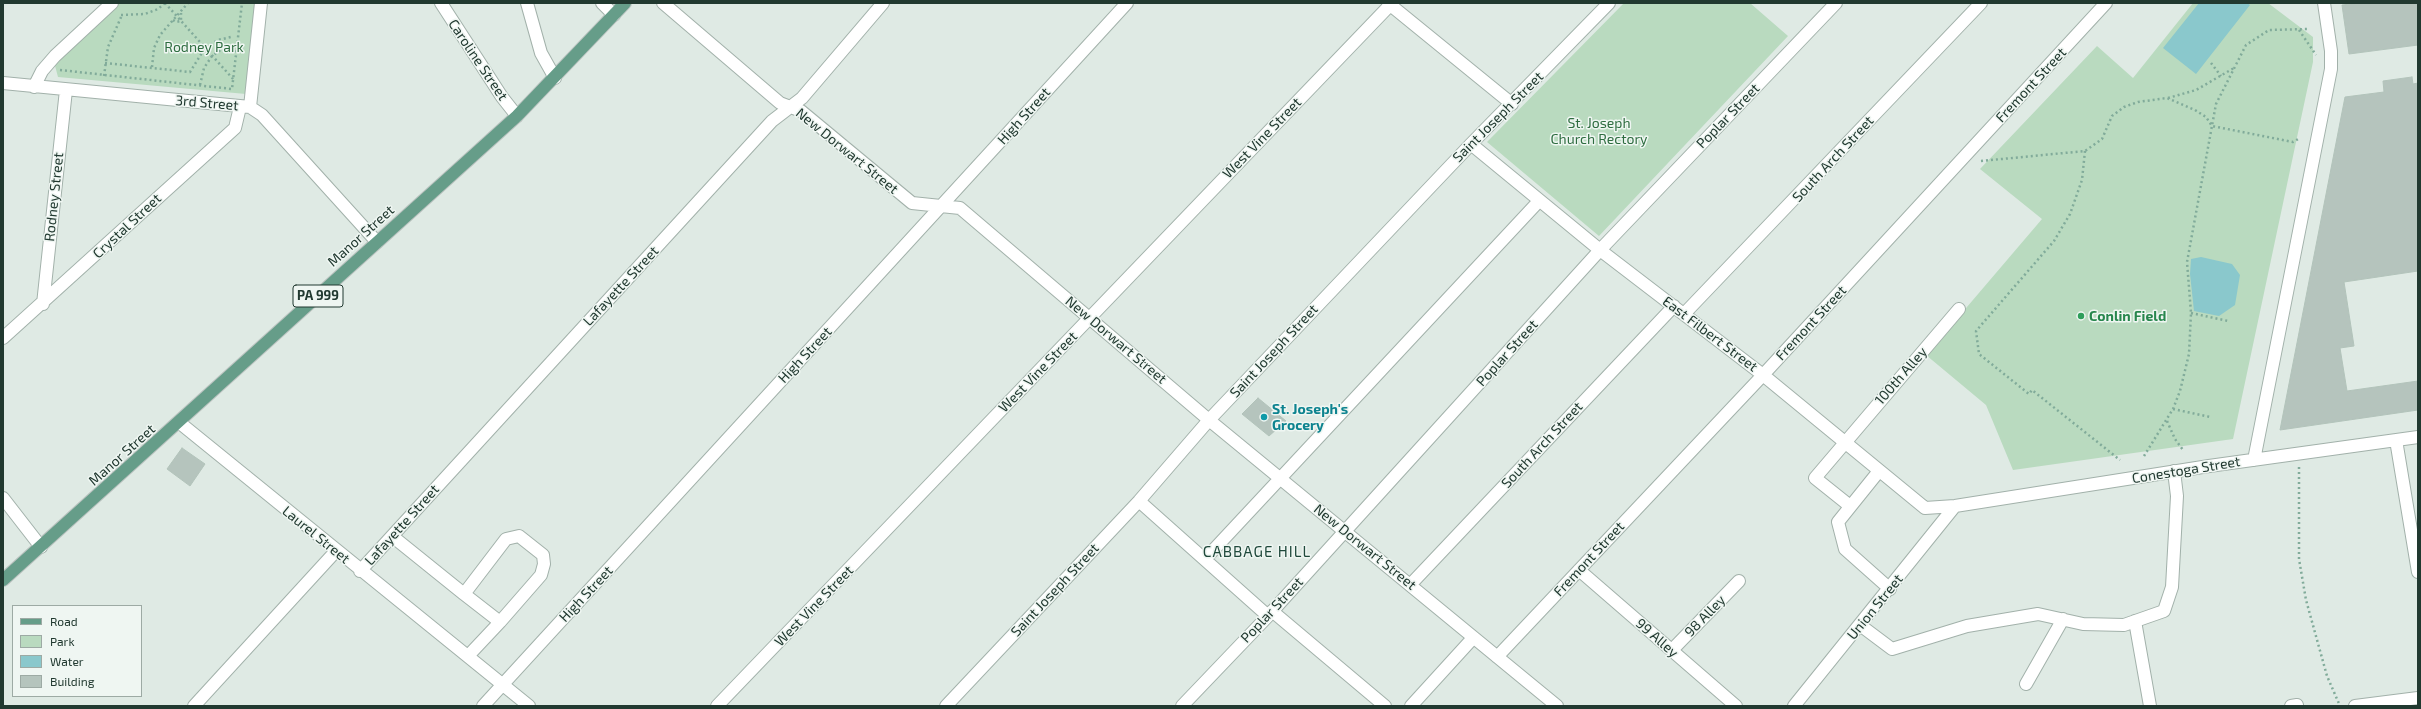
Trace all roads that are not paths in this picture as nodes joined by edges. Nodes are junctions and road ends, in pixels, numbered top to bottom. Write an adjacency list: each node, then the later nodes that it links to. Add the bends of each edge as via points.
1 (260, 3): 22 (street, Crystal Street)
2 (441, 3): 24 (street, Caroline Street)
3 (527, 3): 17 (street, via 541,53)
4 (602, 3): 16 (street)
5 (625, 3): 16 (main road, Manor Street / PA 999)
6 (663, 3): 23 (street, New Dorwart Street, via 780,103)
7 (883, 3): 23 (street, Lafayette Street, via 802,98)
8 (1127, 3): 27 (street, High Street)
9 (1609, 3): 21 (street, Saint Joseph Street)
10 (1836, 3): 29 (street, Poplar Street)
11 (1981, 3): 33 (street, South Arch Street)
12 (2106, 3): 36 (street, Fremont Street)
13 (2324, 3): 42 (street, via 2331,69)
14 (1390, 4): 21 (street); 34 (street, West Vine Street)
15 (114, 9): 19 (street, via 54,56 42,70)
16 (614, 15): 17 (main road, Manor Street / PA 999)
17 (555, 78): 24 (main road, Manor Street / PA 999)
18 (3, 84): 19 (street, 3rd Street)
19 (34, 87): 20 (street, 3rd Street)
20 (66, 90): 22 (street, 3rd Street); 30 (street, Rodney Street)
21 (1512, 104): 25 (street, Saint Joseph Street)
22 (245, 107): 28 (street, 3rd Street, via 262,115); 30 (street, Crystal Street, via 235,128)
23 (791, 107): 27 (street, New Dorwart Street, via 801,111 912,203); 51 (street, Lafayette Street, via 772,121)
24 (517, 116): 28 (main road, Manor Street / PA 999)
25 (1471, 144): 26 (street, East Filbert Street); 37 (street, Saint Joseph Street)
26 (1539, 201): 29 (street, East Filbert Street); 45 (street)
27 (942, 206): 34 (street, New Dorwart Street, via 960,208); 73 (street, High Street)
28 (377, 242): 38 (main road, Manor Street / PA 999)
29 (1600, 250): 31 (street, East Filbert Street); 50 (street, Poplar Street)
30 (43, 304): 35 (street, Crystal Street)
31 (1674, 306): 33 (street, East Filbert Street); 60 (street, South Arch Street)
32 (1959, 309): 41 (street, 100th Alley)
33 (1684, 314): 36 (street, East Filbert Street)
34 (1090, 318): 37 (street, New Dorwart Street); 78 (street, West Vine Street)
35 (3, 338)
36 (1763, 375): 41 (street, East Filbert Street); 55 (street, Fremont Street)
37 (1209, 420): 45 (street, New Dorwart Street); 47 (street, Saint Joseph Street)
38 (180, 423): 52 (main road, Manor Street / PA 999); 53 (street, Laurel Street)
39 (2418, 437): 40 (street, Conestoga Street)
40 (2396, 440): 42 (street, Conestoga Street); 57 (street)
41 (1844, 442): 43 (street, East Filbert Street); 48 (street, 100th Alley, via 1815,478)
42 (2254, 460): 44 (street, Conestoga Street)
43 (1879, 471): 48 (street); 49 (street, East Filbert Street, via 1925,508)
44 (2174, 471): 49 (street, Conestoga Street); 65 (street, via 2177,496 2172,587 2164,611)
45 (1280, 478): 50 (street, New Dorwart Street); 54 (street)
46 (3, 498): 52 (street)
47 (1140, 501): 54 (street); 79 (street, Saint Joseph Street)
48 (1850, 506): 61 (street, via 1838,522 1845,549)
49 (1955, 506): 61 (street, Union Street)
50 (1344, 531): 60 (street, New Dorwart Street); 63 (street, Poplar Street)
51 (392, 536): 56 (street, Lafayette Street); 62 (street)
52 (41, 547): 58 (main road, Manor Street / PA 999)
53 (336, 551): 56 (street, Laurel Street); 75 (street)
54 (1205, 559): 63 (street)
55 (1579, 570): 69 (street, 99 Alley); 71 (street, Fremont Street)
56 (360, 571): 70 (street, Laurel Street)
57 (2418, 572)
58 (3, 580)
59 (1739, 581): 69 (street, 98 Alley)
60 (1411, 584): 68 (street, New Dorwart Street)
61 (1890, 589): 67 (street, Union Street)
62 (464, 594): 66 (street); 66 (street, via 506,539 519,536 542,555 544,564 541,575)
63 (1270, 613): 80 (street, Poplar Street); 81 (street)
64 (2063, 619): 65 (street, via 2083,624 2117,625); 67 (street, via 2038,614 1967,626 1892,649); 72 (street)
65 (2135, 621): 86 (street)
66 (500, 622): 70 (street)
67 (1860, 625): 85 (street, Union Street)
68 (1473, 638): 71 (street, New Dorwart Street); 82 (street)
69 (1672, 650): 84 (street, 99 Alley)
70 (468, 656): 73 (street, Laurel Street)
71 (1497, 657): 83 (street, New Dorwart Street)
72 (2026, 684)
73 (502, 685): 76 (street, High Street); 77 (street, Laurel Street)
74 (2418, 698): 87 (street)
75 (194, 706)
76 (483, 706)
77 (529, 706)
78 (717, 706)
79 (946, 706)
80 (1182, 706)
81 (1385, 706)
82 (1411, 706)
83 (1557, 706)
84 (1736, 706)
85 (1794, 706)
86 (2150, 706)
87 (2355, 706)

